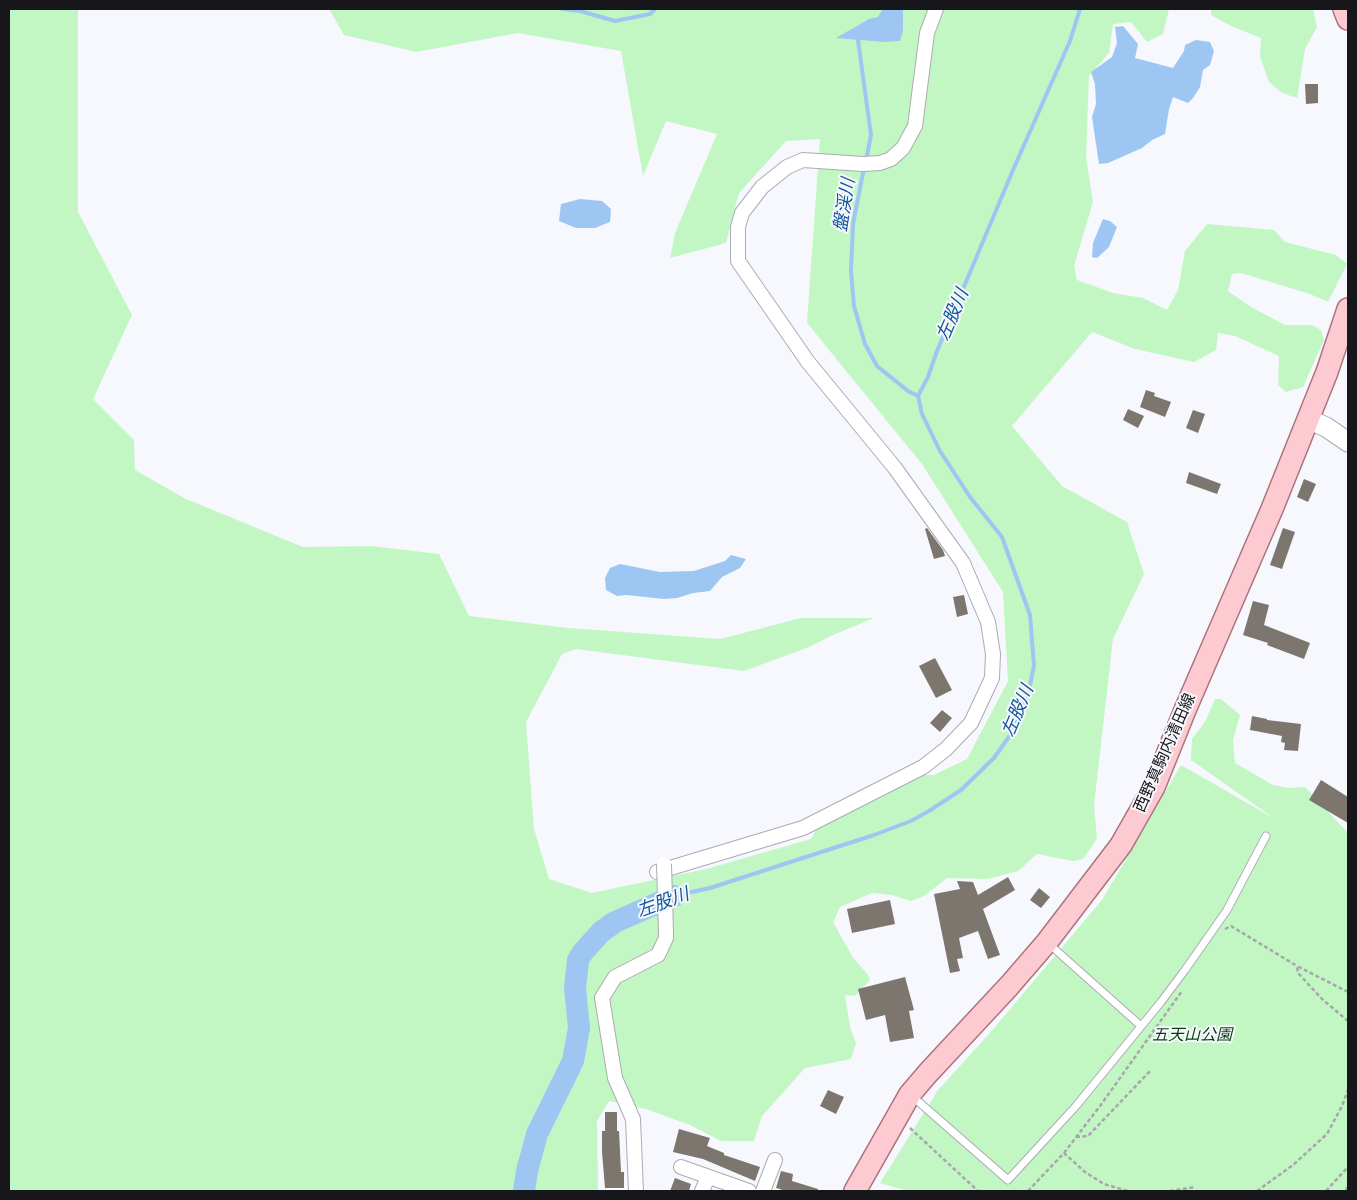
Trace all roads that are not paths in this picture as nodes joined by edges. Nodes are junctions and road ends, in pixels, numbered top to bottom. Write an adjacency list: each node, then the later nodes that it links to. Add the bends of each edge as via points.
1 (936, 9): 14 (street, bridge, via 927,34 915,126 903,148 891,159 880,163 803,160 787,167 762,187 742,213 738,226 738,261 808,362 895,468 963,562 988,622 993,654 992,678 971,723 946,750 923,768 803,828 660,868 666,938 658,956 615,977 602,998 615,1078 633,1119)
2 (1344, 9): 3 (main road)
3 (1348, 19)
4 (1348, 309): 5 (main road, 西野真駒内清田線)
5 (1308, 420): 6 (street, via 1326,427); 8 (main road, 西野真駒内清田線, via 1154,787 1121,845)
6 (1348, 442)
7 (1266, 836): 9 (lane, via 1227,910)
8 (1047, 942): 9 (lane); 10 (main road, 西野真駒内清田線)
9 (1141, 1026): 10 (lane, via 1076,1106 1008,1180)
10 (910, 1094): 18 (main road, 西野真駒内清田線)
11 (775, 1160): 17 (street)
12 (681, 1167): 13 (street)
13 (708, 1177): 15 (street); 16 (street)
14 (636, 1191)
15 (702, 1191)
16 (749, 1191)
17 (763, 1191)
18 (855, 1191)

